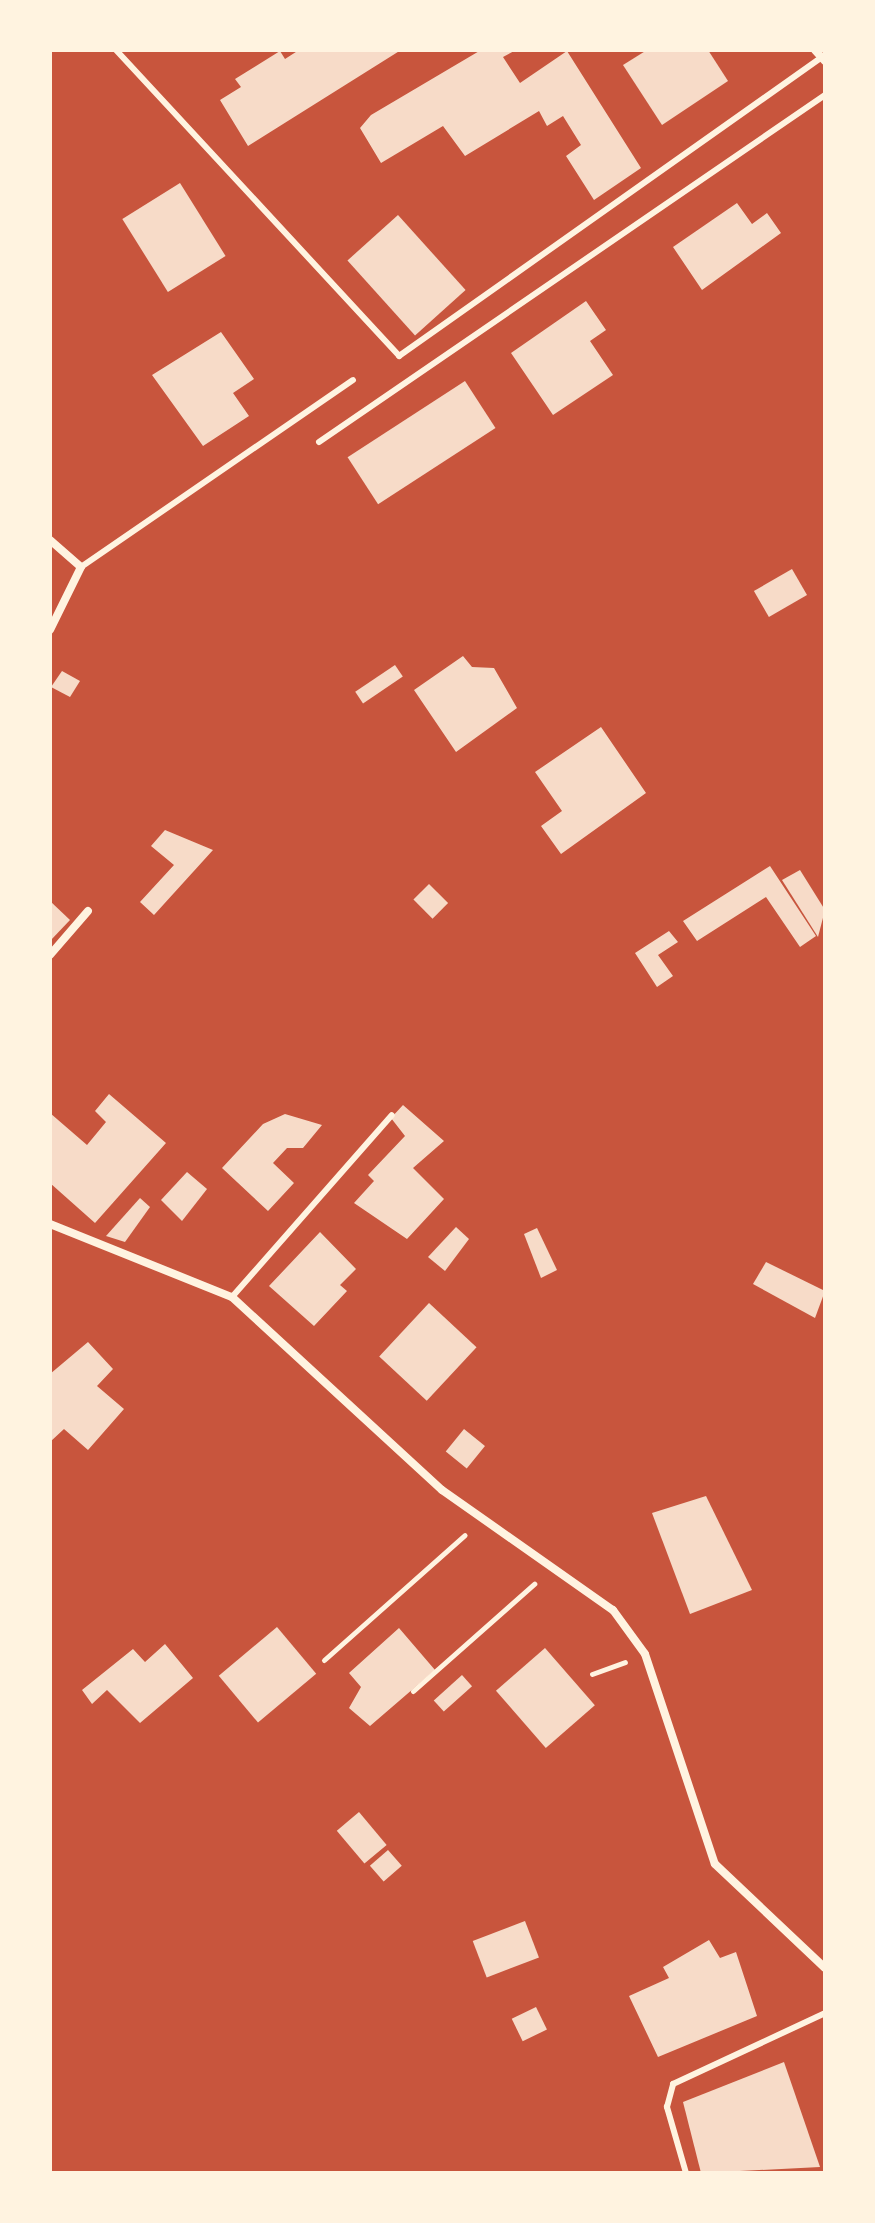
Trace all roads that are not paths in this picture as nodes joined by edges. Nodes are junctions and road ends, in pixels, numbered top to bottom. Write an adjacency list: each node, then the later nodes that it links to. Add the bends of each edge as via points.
1 (116, 50): 3 (lane, via 399,356)
2 (815, 50): 3 (street)
3 (824, 59)
4 (825, 95): 6 (lane)
5 (353, 380): 8 (lane)
6 (319, 442)
7 (50, 540): 8 (street)
8 (81, 567): 9 (street)
9 (50, 630)
10 (88, 911): 11 (street)
11 (50, 955)
12 (392, 1115): 14 (lane)
13 (50, 1224): 14 (street)
14 (232, 1297): 15 (street, via 442,1490 613,1610 645,1654 715,1864)
15 (825, 1968)
16 (825, 2013): 17 (lane, via 673,2084 667,2107)
17 (686, 2173)

